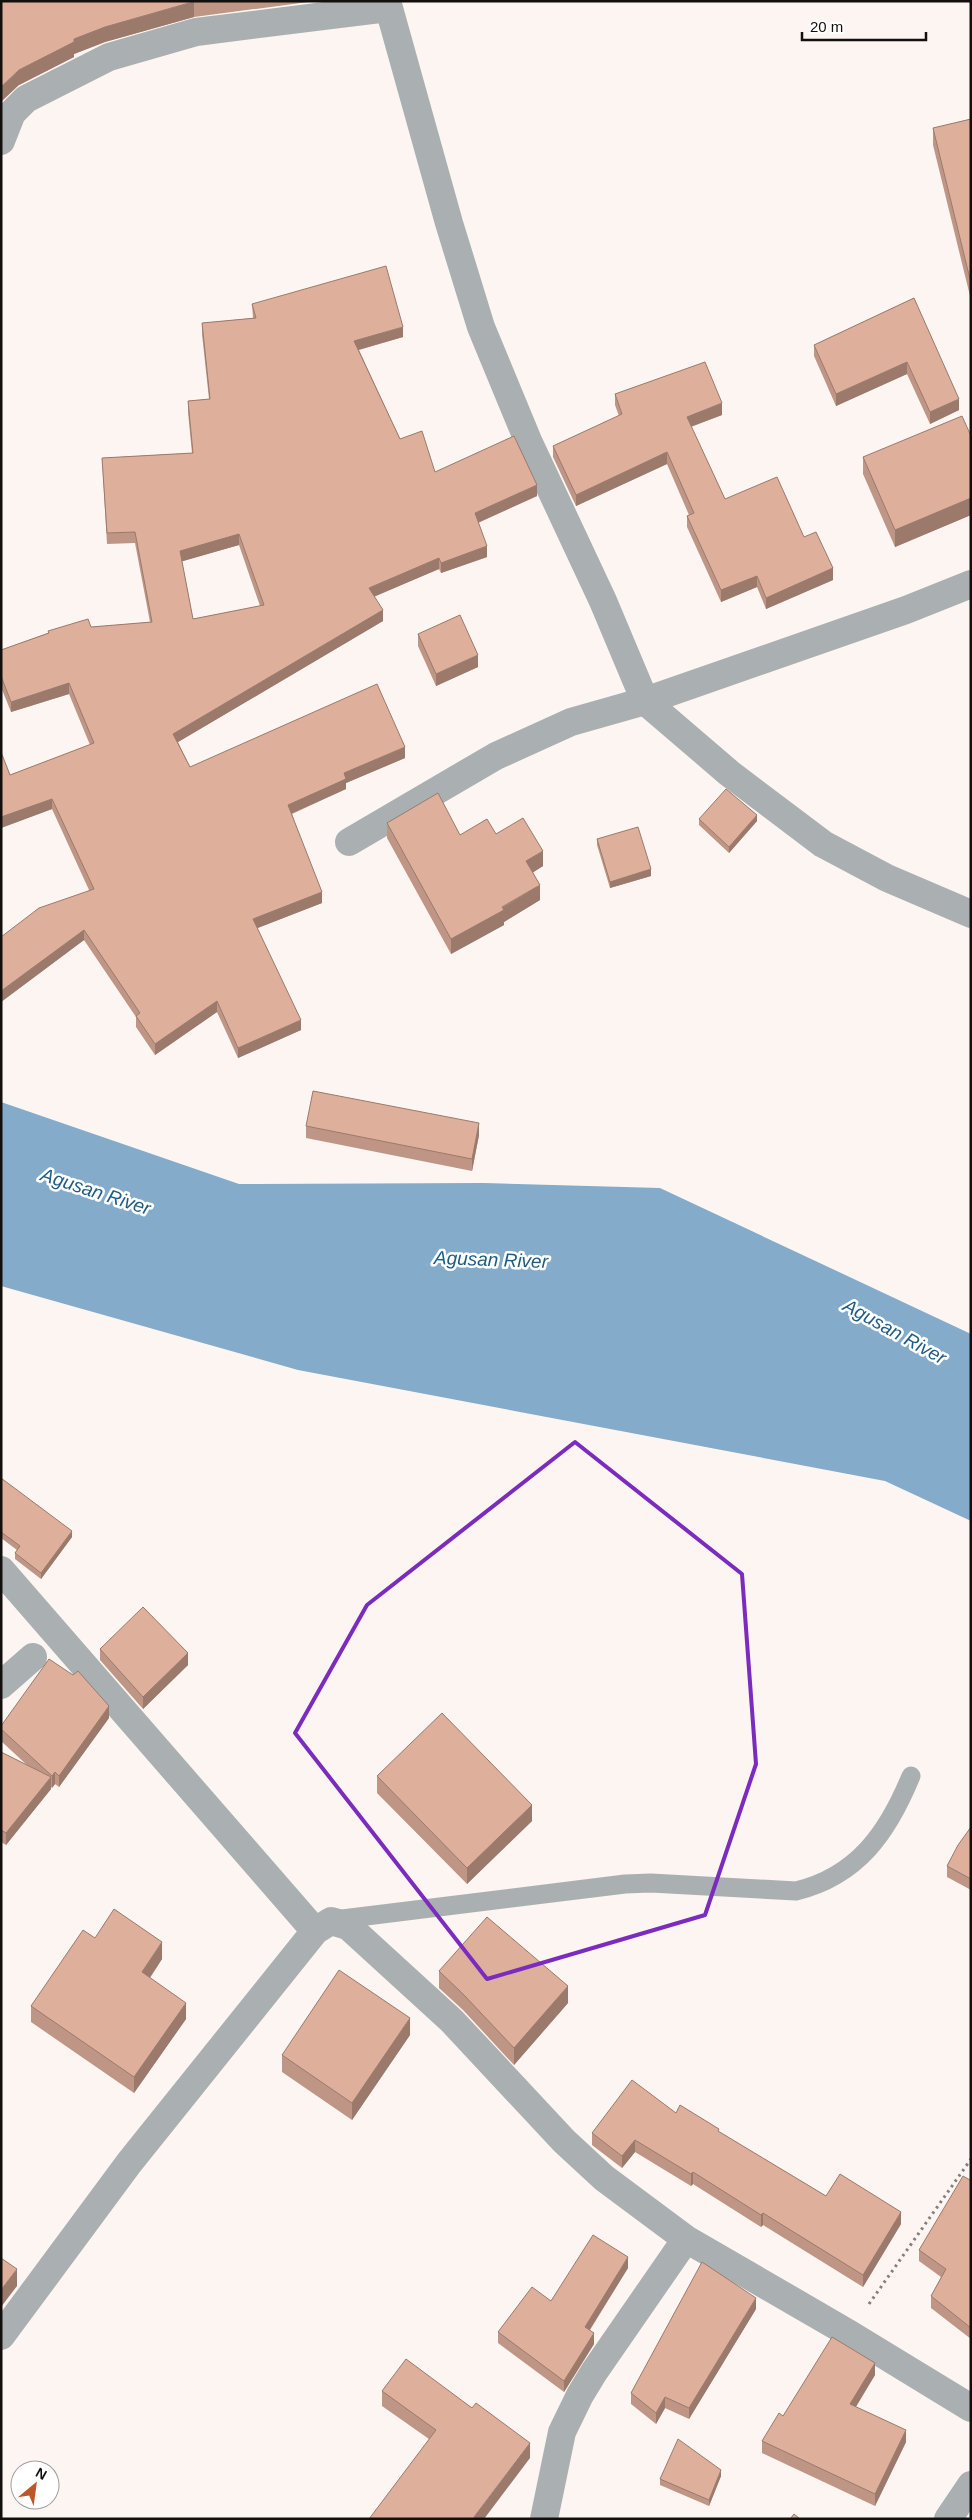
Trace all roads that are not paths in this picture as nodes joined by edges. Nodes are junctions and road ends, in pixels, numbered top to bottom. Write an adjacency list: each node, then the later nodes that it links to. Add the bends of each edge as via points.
1 (387, 4): 2 (street, via 196,32 109,57 26,99 12,114); 4 (street, via 482,327 529,443 604,601)
2 (1, 141)
3 (971, 584): 4 (street, via 906,610)
4 (644, 701): 5 (street, via 571,722 496,756); 6 (street, via 729,773 823,844 887,878)
5 (349, 842)
6 (971, 914)
7 (1, 1570): 11 (street)
8 (33, 1657): 9 (street)
9 (1, 1685)
10 (911, 1776): 11 (lane, via 882,1833 842,1874 818,1886 796,1891 692,1884 625,1884)
11 (323, 1926): 12 (street, via 348,1926 452,2021 564,2141 604,2178); 13 (street, via 129,2164)
12 (686, 2240): 14 (street); 16 (street, via 580,2395 562,2432)
13 (1, 2336)
14 (971, 2408)
15 (971, 2485): 17 (street)
16 (544, 2519)
17 (948, 2519)

